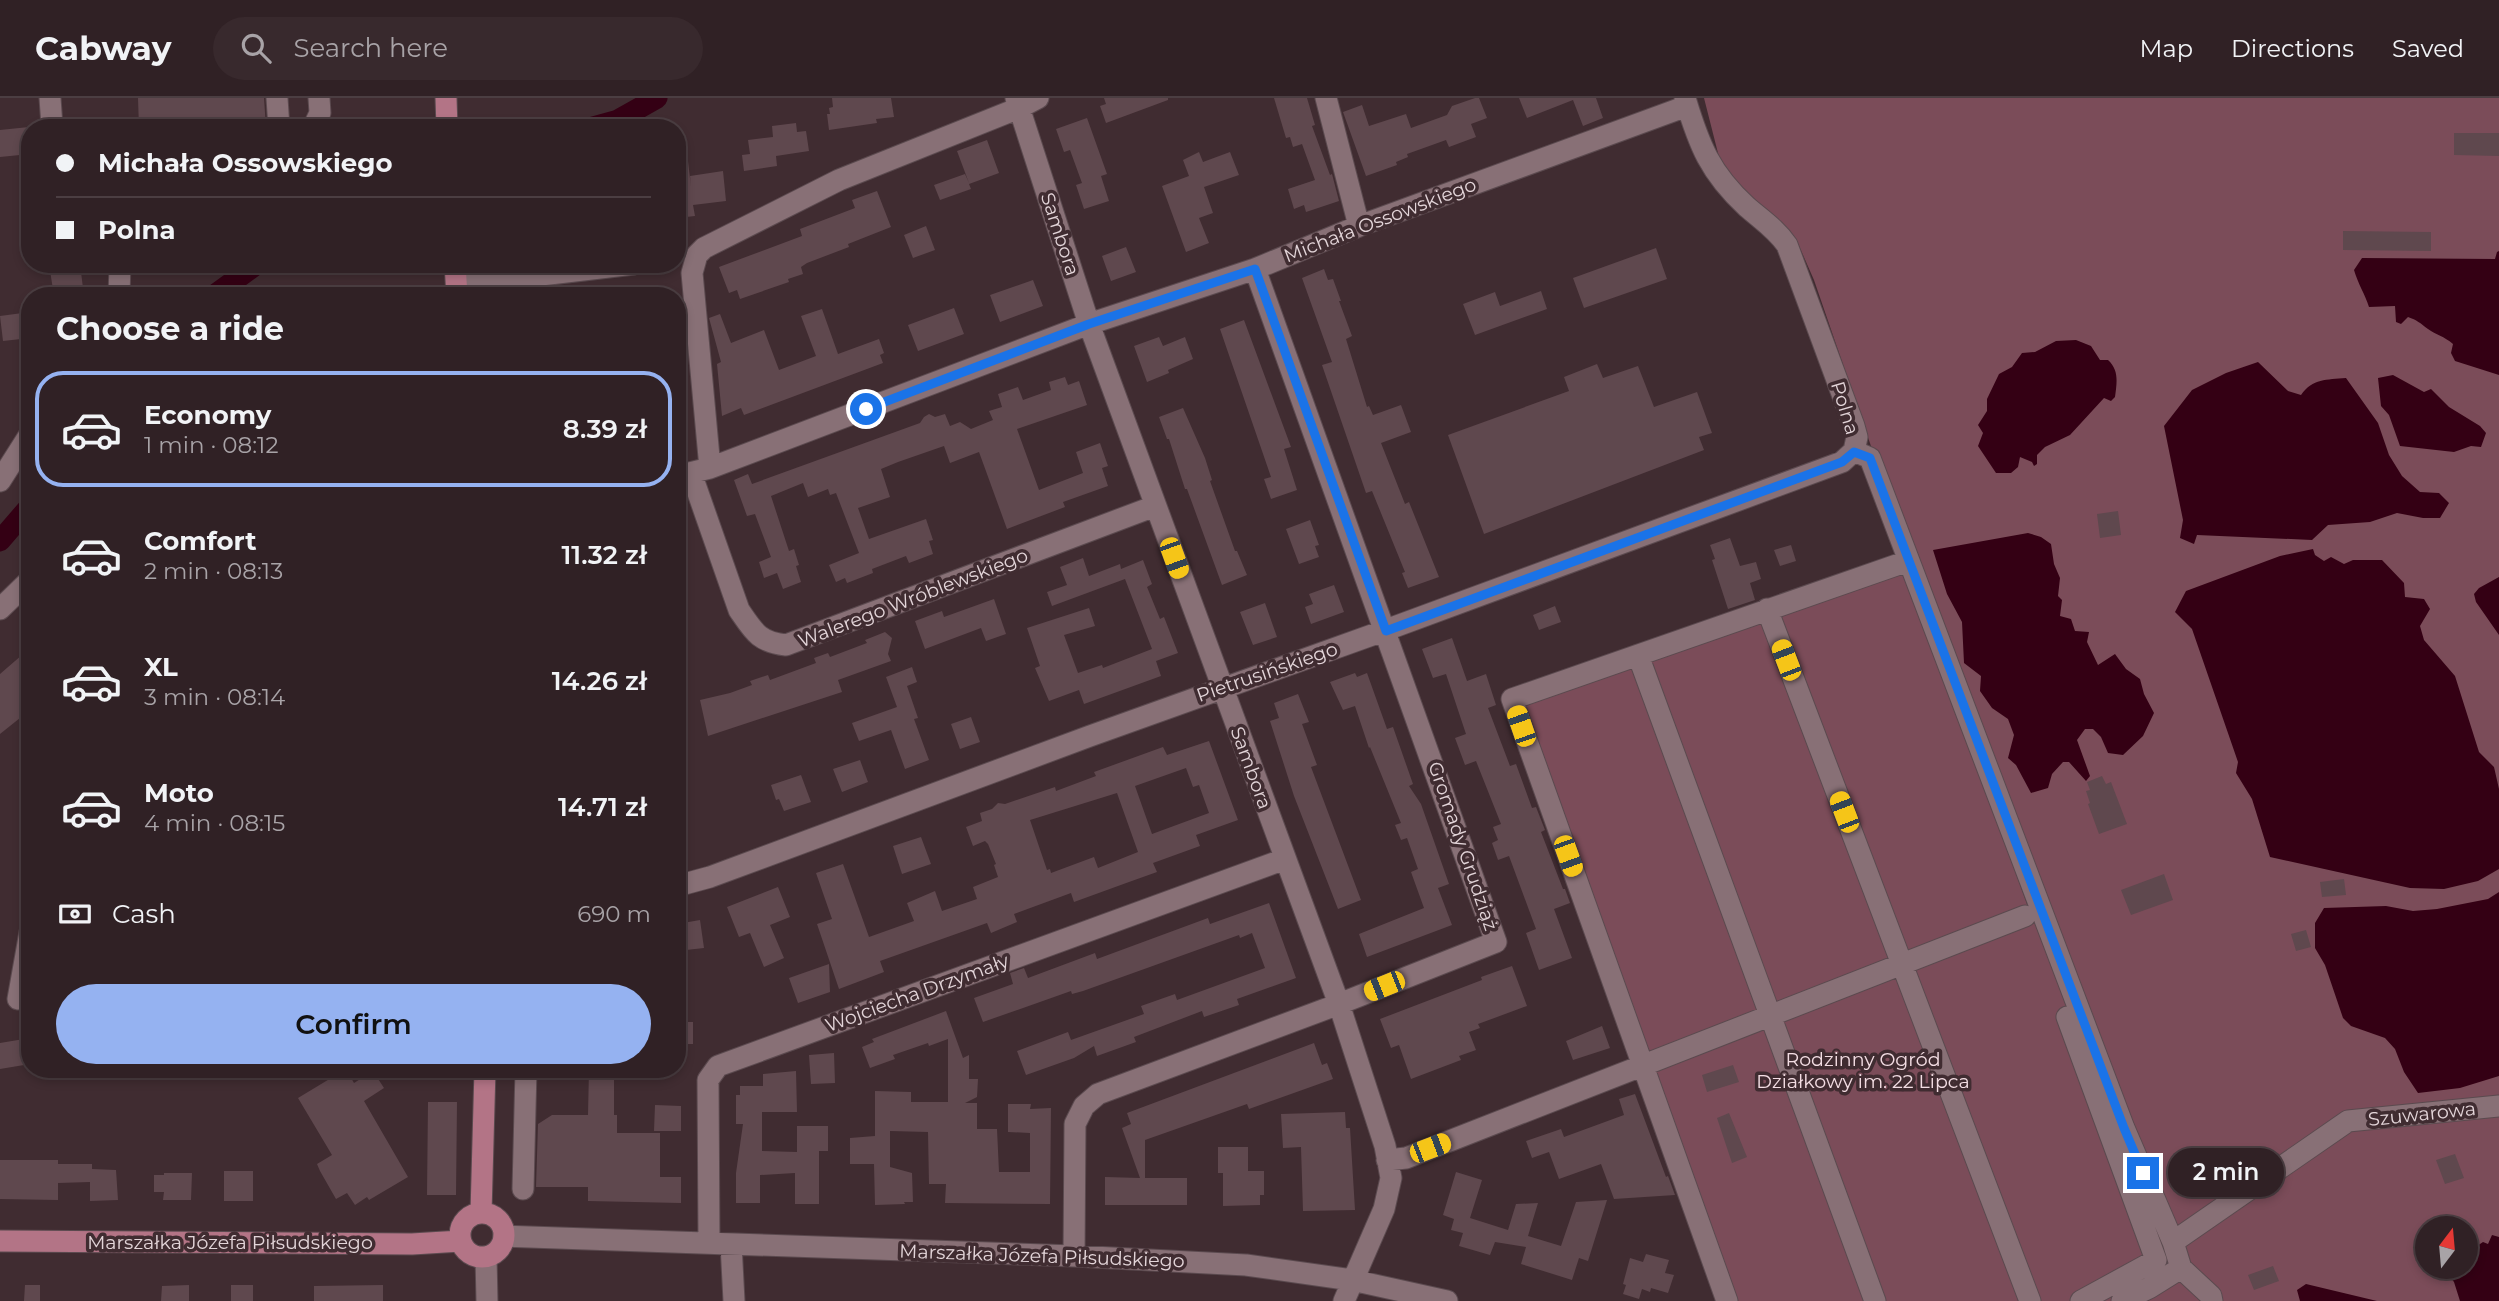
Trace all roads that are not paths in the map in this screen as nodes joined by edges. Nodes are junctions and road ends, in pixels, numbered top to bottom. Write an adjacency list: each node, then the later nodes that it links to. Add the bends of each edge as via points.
1 (50, 98): 9 (street)
2 (277, 98): 10 (street)
3 (319, 98): 11 (street)
4 (446, 98): 12 (main road)
5 (1038, 98): 8 (street)
6 (1326, 98): 13 (street)
7 (1686, 102): 13 (street, Michała Ossowskiego); 21 (street, Polna, via 1697,139 1713,169 1787,245 1854,426)
8 (1017, 103): 14 (street, via 839,180); 19 (street, Sambora)
9 (52, 119)
10 (278, 119)
11 (317, 119)
12 (447, 119)
13 (1359, 226): 15 (street, Michała Ossowskiego)
14 (687, 257): 22 (street, Walerego Wróblewskiego, via 692,273)
15 (1255, 269): 19 (street, Michała Ossowskiego); 29 (street, Gromady Grudziąż)
16 (517, 273): 17 (street)
17 (491, 275): 18 (street)
18 (457, 281)
19 (1089, 324): 22 (street, Michała Ossowskiego); 24 (street, Sambora)
20 (21, 448): 23 (street)
21 (1854, 452): 25 (street, Polna, via 1870,458); 29 (street, Pietrusińskiego, via 1842,462)
22 (693, 472): 24 (street, Walerego Wróblewskiego, via 739,610 768,643 786,645)
23 (0, 481)
24 (1155, 506): 31 (street, Sambora)
25 (1904, 562): 28 (street); 51 (street, Polna, via 2124,1128); 64 (street, via 2156,1260)
26 (21, 589): 27 (street)
27 (0, 609)
28 (1767, 609): 30 (street); 35 (street)
29 (1386, 631): 31 (street, Pietrusińskiego); 38 (street, Gromady Grudziąż, via 1496,942)
30 (1638, 654): 39 (street); 40 (street, via 1512,699)
31 (1221, 688): 32 (street, Sambora); 33 (street, Pietrusińskiego)
32 (1285, 859): 38 (street, Sambora); 50 (street, Wojciecha Drzymały, via 718,1066 708,1080)
33 (686, 884)
34 (2025, 916): 35 (street)
35 (1902, 965): 39 (street); 63 (street)
36 (21, 982): 37 (street)
37 (18, 999)
38 (1339, 1004): 44 (street, Sambora); 54 (street, Gromady Grudziąż, via 1098,1094 1084,1106 1075,1124)
39 (1770, 1016): 40 (street); 62 (street)
40 (1635, 1069): 44 (street, via 1406,1158); 61 (street)
41 (485, 1078): 46 (main road)
42 (526, 1078): 45 (street)
43 (2499, 1106): 51 (street, Szuwarowa, via 2348,1121)
44 (1387, 1160): 56 (street, Sambora, via 1391,1178 1384,1209)
45 (523, 1189)
46 (481, 1213): 47 (main road, via 498,1219); 49 (main road, via 464,1222)
47 (504, 1236): 50 (street, Marszałka Józefa Piłsudskiego); 53 (main road, via 497,1251)
48 (0, 1241): 49 (main road, Marszałka Józefa Piłsudskiego)
49 (461, 1241): 53 (main road, via 474,1255)
50 (709, 1242): 52 (street, Marszałka Józefa Piłsudskiego)
51 (2173, 1242): 55 (street, Polna)
52 (732, 1244): 54 (street, Marszałka Józefa Piłsudskiego); 58 (street)
53 (486, 1256): 57 (street)
54 (1074, 1256): 56 (street, Marszałka Józefa Piłsudskiego, via 1246,1265)
55 (2181, 1268): 65 (street); 66 (street)
56 (1352, 1280): 59 (street, Sambora); 60 (street, Marszałka Józefa Piłsudskiego)
57 (487, 1301)
58 (734, 1301)
59 (1344, 1301)
60 (1447, 1301)
61 (1727, 1301)
62 (1875, 1301)
63 (2030, 1301)
64 (2081, 1301)
65 (2122, 1301)
66 (2212, 1301)

